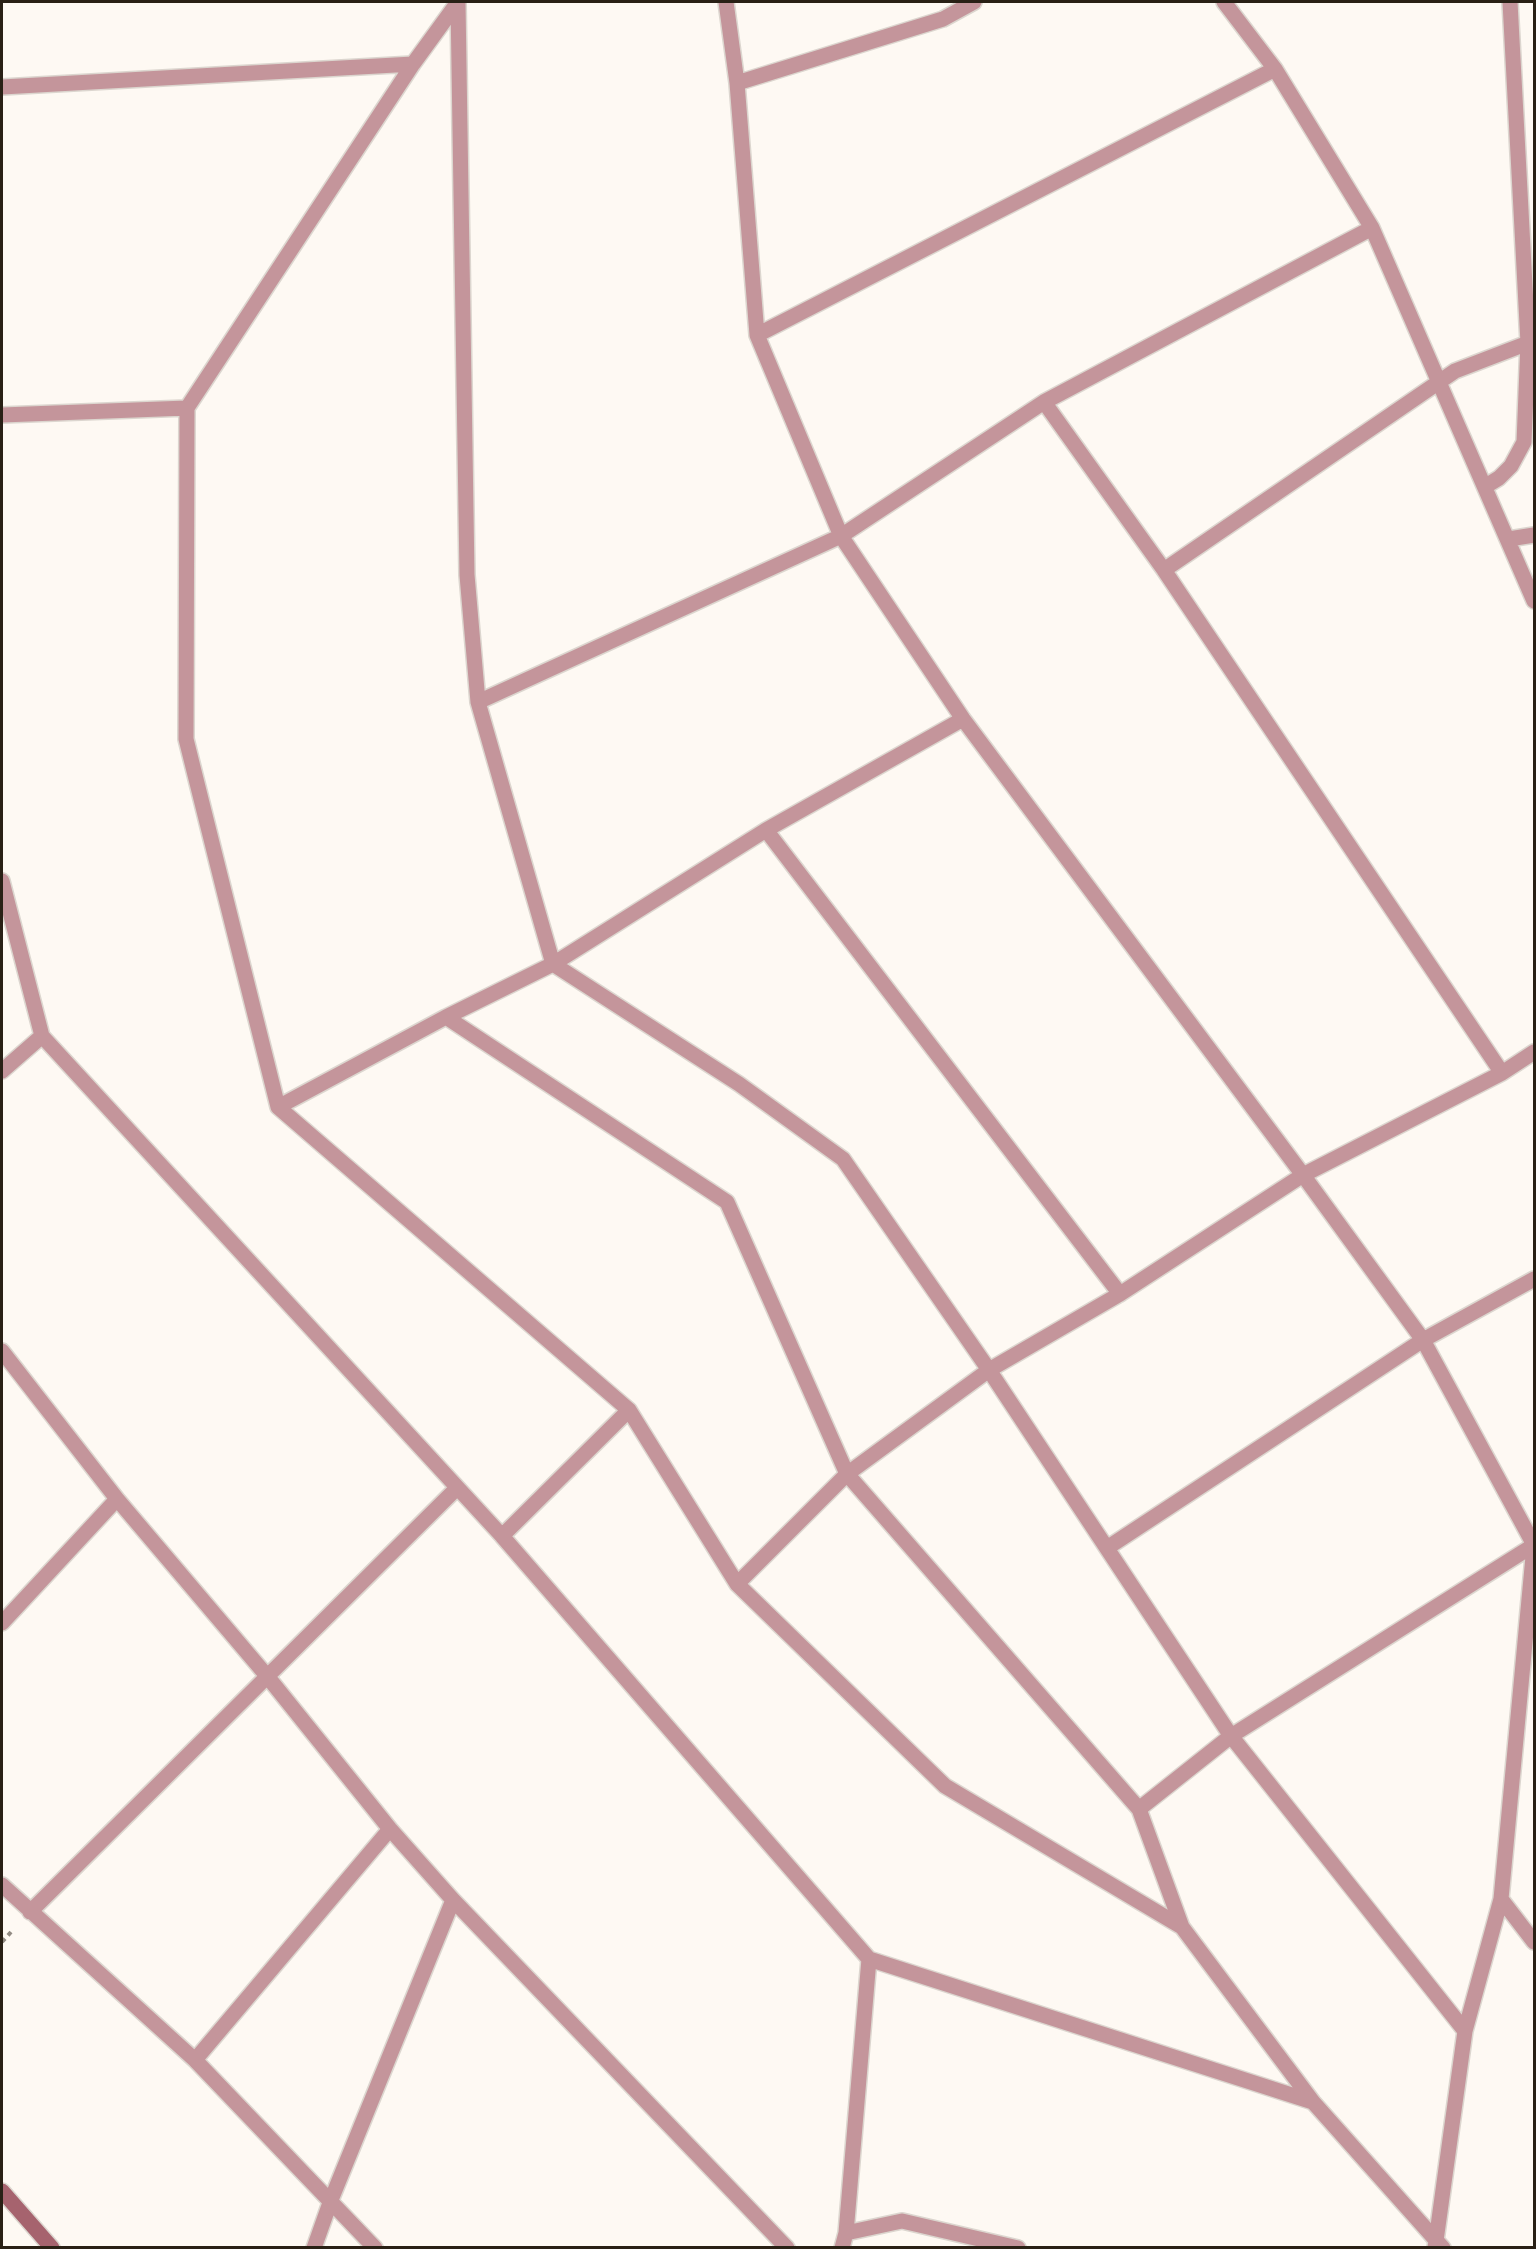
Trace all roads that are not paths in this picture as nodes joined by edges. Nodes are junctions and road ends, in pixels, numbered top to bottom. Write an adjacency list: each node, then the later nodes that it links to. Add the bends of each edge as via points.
1 (458, 2): 6 (street); 23 (street, via 467,575)
2 (726, 2): 8 (street)
3 (974, 2): 8 (street, via 943,19)
4 (1224, 2): 7 (street)
5 (1510, 2): 12 (street)
6 (413, 64): 9 (street); 15 (street)
7 (1275, 69): 10 (street); 11 (street)
8 (737, 83): 11 (street)
9 (2, 87)
10 (1372, 228): 13 (street); 14 (street)
11 (758, 335): 19 (street)
12 (1528, 342): 13 (street, via 1455,371); 17 (street, via 1524,442 1511,466)
13 (1440, 383): 17 (street); 21 (street)
14 (1044, 402): 19 (street); 21 (street)
15 (188, 408): 16 (street); 33 (street, via 186,739)
16 (2, 415)
17 (1486, 486): 20 (street)
18 (1534, 535): 20 (street)
19 (841, 536): 23 (street); 24 (street)
20 (1509, 539): 22 (street)
21 (1164, 570): 32 (street)
22 (1534, 601)
23 (478, 702): 27 (street)
24 (963, 719): 25 (street); 34 (street)
25 (766, 830): 27 (street); 36 (street)
26 (2, 882): 29 (street)
27 (553, 964): 28 (street); 39 (street, via 739,1084 843,1159)
28 (446, 1017): 33 (street); 41 (street, via 727,1202)
29 (42, 1036): 31 (street); 42 (street)
30 (1534, 1052): 32 (street)
31 (2, 1071)
32 (1502, 1072): 34 (street)
33 (278, 1107): 40 (street)
34 (1304, 1175): 36 (street); 37 (street)
35 (1534, 1279): 37 (street)
36 (1120, 1294): 39 (street)
37 (1423, 1340): 45 (street); 46 (street)
38 (2, 1351): 43 (street)
39 (989, 1370): 41 (street); 46 (street)
40 (629, 1410): 44 (street); 47 (street)
41 (847, 1474): 47 (street); 51 (street)
42 (457, 1488): 44 (street); 49 (street)
43 (117, 1499): 48 (street); 49 (street)
44 (502, 1536): 59 (street)
45 (1534, 1545): 50 (street); 54 (street)
46 (1107, 1548): 50 (street)
47 (737, 1584): 57 (street, via 945,1786)
48 (2, 1623)
49 (267, 1676): 52 (street); 56 (street)
50 (1231, 1736): 51 (street); 60 (street)
51 (1139, 1809): 57 (street)
52 (390, 1829): 55 (street); 61 (street)
53 (2, 1885): 56 (street)
54 (1501, 1899): 58 (street); 60 (street)
55 (453, 1900): 64 (street); 70 (street)
56 (30, 1912): 61 (street)
57 (1182, 1927): 62 (street)
58 (1534, 1942)
59 (869, 1959): 62 (street); 65 (street)
60 (1465, 2031): 66 (street)
61 (195, 2060): 64 (street)
62 (1314, 2102): 66 (street)
63 (2, 2191): 67 (main road)
64 (331, 2200): 68 (street); 69 (street)
65 (844, 2240): 71 (street, via 902,2221)
66 (1439, 2245)
67 (52, 2247)
68 (314, 2247)
69 (375, 2247)
70 (787, 2247)
71 (1018, 2247)

